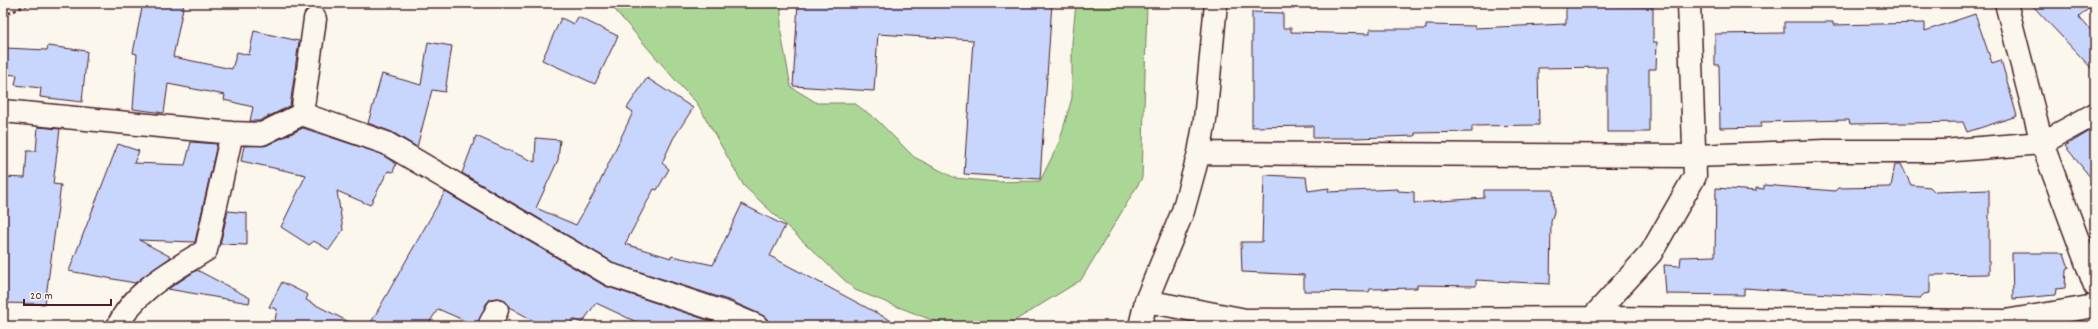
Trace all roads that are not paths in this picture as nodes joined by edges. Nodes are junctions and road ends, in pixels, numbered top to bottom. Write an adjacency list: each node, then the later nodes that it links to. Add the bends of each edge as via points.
1 (1216, 3): 10 (street, via 1205,120)
2 (1688, 3): 11 (street)
3 (2006, 3): 9 (street)
4 (315, 19): 6 (street)
5 (3, 111): 8 (street)
6 (302, 114): 8 (street, via 262,134); 17 (street, via 386,143 611,275 726,313)
7 (2095, 114): 9 (street)
8 (232, 133): 16 (street, via 206,250 158,279 123,315)
9 (2042, 143): 11 (street, via 1943,151); 12 (street)
10 (1198, 152): 11 (street); 13 (street, via 1183,211)
11 (1694, 156): 15 (street, via 1694,176 1651,253)
12 (2095, 286)
13 (1146, 301): 15 (street, via 1246,320); 18 (street)
14 (2095, 306): 15 (street, via 2005,321)
15 (1592, 318)
16 (118, 326)
17 (757, 326)
18 (1140, 326)

